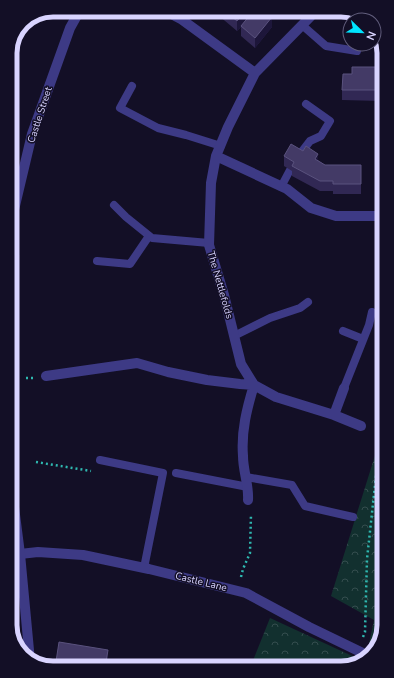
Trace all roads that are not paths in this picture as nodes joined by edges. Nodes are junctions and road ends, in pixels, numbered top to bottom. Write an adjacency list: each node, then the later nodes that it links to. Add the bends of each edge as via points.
1 (76, 17): 14 (street, Castle Street, via 32,134)
2 (179, 17): 6 (street)
3 (309, 17): 4 (street, The Nettlefolds)
4 (302, 25): 5 (lane, via 326,46); 6 (street, The Nettlefolds)
5 (342, 49)
6 (255, 73): 9 (street, The Nettlefolds)
7 (132, 86): 9 (lane, via 120,108 158,128)
8 (306, 104): 11 (lane, via 330,120 321,136 310,141)
9 (220, 146): 10 (street, The Nettlefolds)
10 (216, 156): 13 (street); 18 (street, The Nettlefolds, via 211,183)
11 (297, 158)
12 (290, 170): 13 (lane)
13 (282, 187): 16 (street, via 311,208 336,216)
14 (17, 197)
15 (114, 205): 17 (lane)
16 (377, 216)
17 (149, 236): 18 (lane); 19 (lane, via 130,264)
18 (209, 243): 23 (street, The Nettlefolds)
19 (97, 261)
20 (308, 302): 23 (lane, via 300,308 270,318)
21 (372, 312): 24 (lane)
22 (343, 331): 24 (lane)
23 (234, 336): 26 (street, The Nettlefolds, via 241,364)
24 (363, 339): 27 (lane)
25 (46, 376): 26 (street, The Nettlefolds, via 137,363 207,380)
26 (254, 385): 28 (street, The Nettlefolds, via 276,397); 32 (street, via 243,430)
27 (344, 388): 28 (street)
28 (334, 415): 29 (street, The Nettlefolds)
29 (361, 426)
30 (100, 460): 37 (lane, via 163,473)
31 (176, 473): 32 (lane)
32 (247, 482): 33 (street); 34 (lane, via 292,485 305,506)
33 (248, 500)
34 (353, 517)
35 (17, 530): 36 (street)
36 (20, 554): 37 (street, Castle Lane, via 38,552 83,555); 38 (street)
37 (144, 568): 39 (street, Castle Lane, via 246,593)
38 (29, 652)
39 (363, 653)

